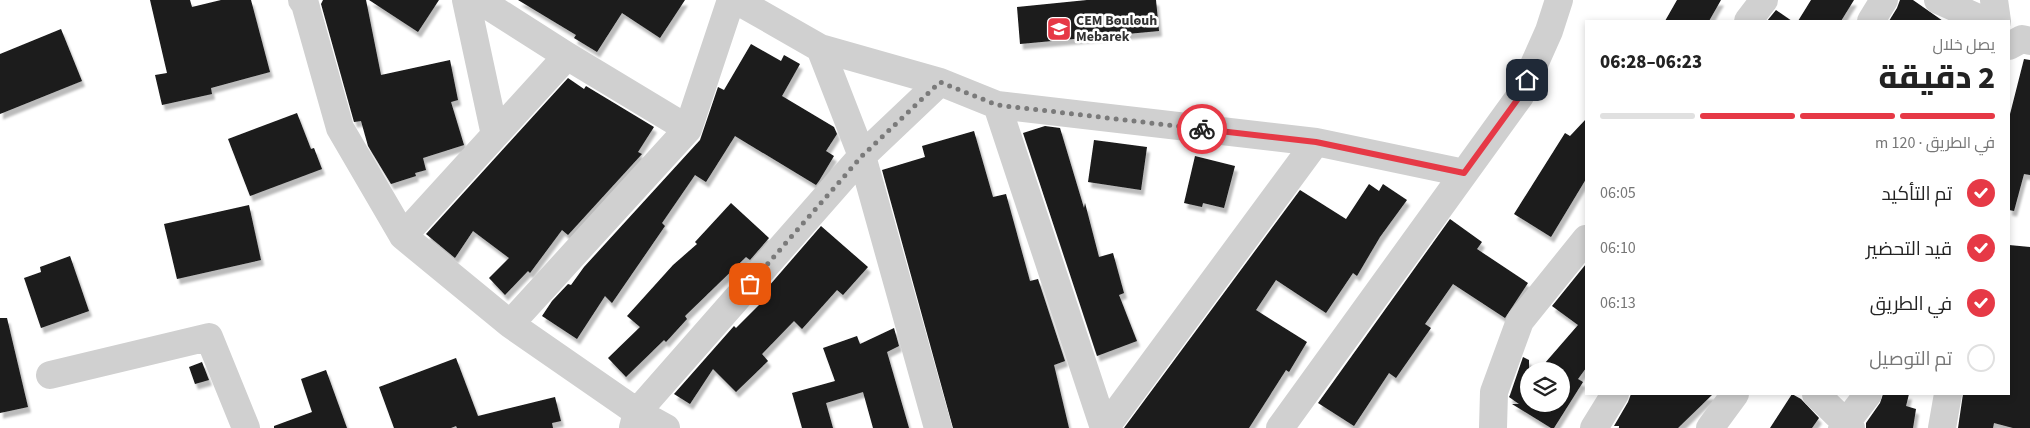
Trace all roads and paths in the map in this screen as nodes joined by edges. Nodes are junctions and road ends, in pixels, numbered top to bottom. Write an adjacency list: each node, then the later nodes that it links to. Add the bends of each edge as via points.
1 (302, 0): 26 (street, via 340,128)
2 (466, 0): 22 (street)
3 (479, 0): 18 (street)
4 (731, 0): 21 (street)
5 (736, 0): 17 (street)
6 (1559, 0): 25 (street, via 1520,96)
7 (1764, 0): 11 (street)
8 (1884, 0): 12 (street)
9 (1938, 0): 13 (street)
10 (1994, 0): 14 (street)
11 (1749, 20)
12 (1872, 20)
13 (1983, 20)
14 (1997, 20)
15 (2030, 41): 16 (street, via 2022,39)
16 (2010, 45)
17 (820, 48): 19 (street); 24 (street)
18 (568, 56): 21 (street); 22 (street)
19 (940, 82): 20 (street); 24 (street)
20 (997, 105): 23 (street); 40 (street)
21 (688, 129): 28 (street)
22 (495, 135): 26 (street)
23 (1316, 142): 25 (street); 40 (street)
24 (862, 156): 35 (street); 39 (street)
25 (1464, 173): 41 (street)
26 (403, 236): 28 (street)
27 (1585, 240): 42 (street, via 1520,321 1494,392)
28 (510, 324): 35 (street)
29 (50, 375): 37 (street, via 209,338)
30 (1614, 395): 43 (street)
31 (1734, 395): 44 (street)
32 (1817, 395): 36 (street)
33 (1867, 395): 36 (street)
34 (1948, 395): 45 (street)
35 (635, 420): 38 (street)
36 (1846, 426)
37 (246, 428)
38 (666, 428)
39 (938, 428)
40 (1104, 428)
41 (1280, 428)
42 (1493, 428)
43 (1594, 428)
44 (1710, 428)
45 (1942, 428)

